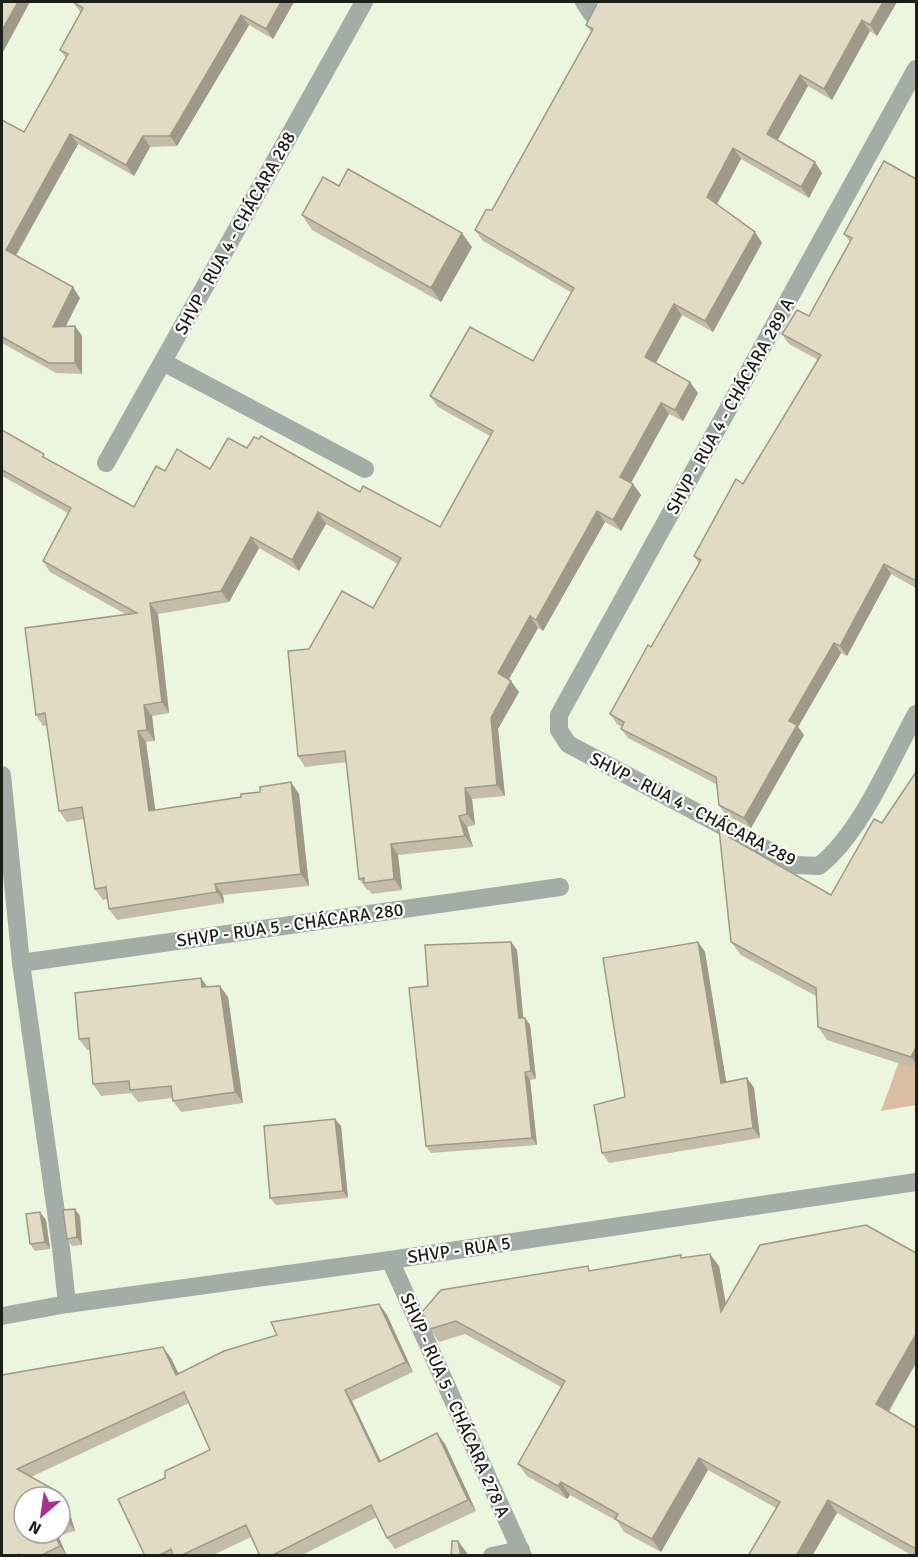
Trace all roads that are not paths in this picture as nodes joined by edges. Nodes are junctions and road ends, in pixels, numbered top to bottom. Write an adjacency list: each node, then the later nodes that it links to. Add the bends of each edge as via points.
1 (364, 2): 3 (street, SHVP - RUA 4 - CHÁCARA 288)
2 (916, 69): 7 (street, SHVP - RUA 4 - CHÁCARA 289 A, via 559,715 560,730)
3 (163, 362): 4 (street, SHVP - RUA 4 - CHÁCARA 288); 5 (street)
4 (106, 463)
5 (365, 469)
6 (916, 714): 7 (street, SHVP - RUA 4 - CHÁCARA 289, via 853,829 836,853 819,866 796,865)
7 (568, 744)
8 (2, 775): 9 (street)
9 (6, 869): 11 (street)
10 (560, 887): 11 (street, SHVP - RUA 5 - CHÁCARA 280)
11 (21, 963): 14 (street)
12 (916, 1182): 13 (street, SHVP - RUA 5)
13 (390, 1260): 14 (street, SHVP - RUA 5); 16 (street, SHVP - RUA 5 - CHÁCARA 278 A)
14 (67, 1304): 15 (street, SHVP - RUA 5)
15 (2, 1316)
16 (522, 1553): 17 (street, SHVP - RUA 5 - CHÁCARA 278 A)
17 (492, 1556)

